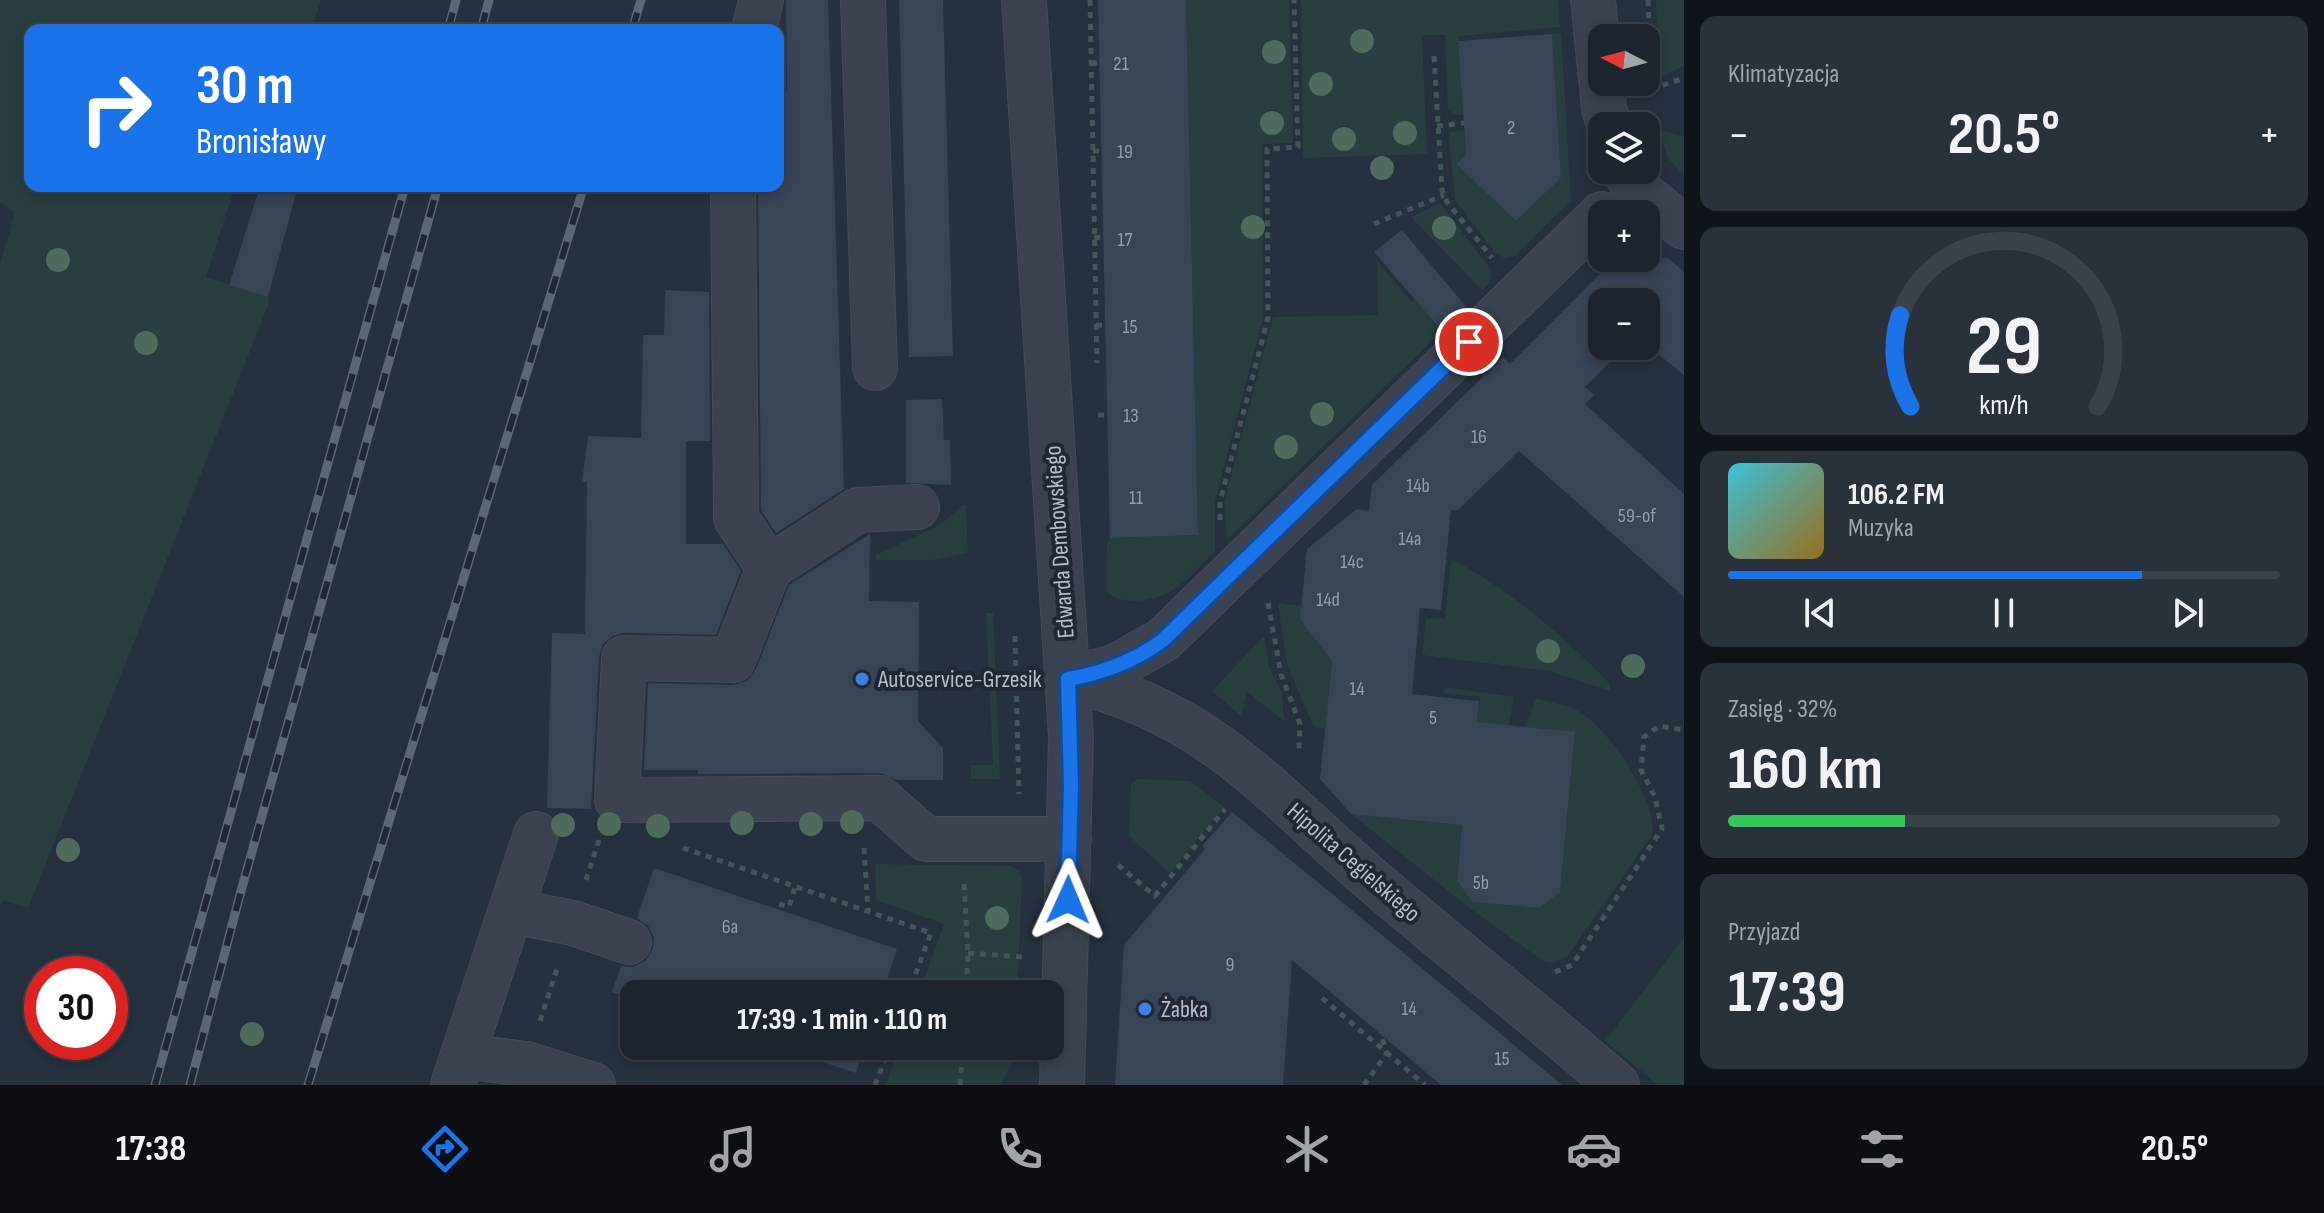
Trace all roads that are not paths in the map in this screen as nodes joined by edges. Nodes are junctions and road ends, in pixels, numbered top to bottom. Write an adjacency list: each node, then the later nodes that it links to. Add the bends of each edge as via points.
1 (761, 0): 5 (street)
2 (863, 0): 10 (street)
3 (1024, 0): 13 (street, Edwarda Dembowskiego)
4 (1593, 0): 6 (street)
5 (755, 24)
6 (1606, 112)
7 (733, 192): 12 (street, via 736,518)
8 (1615, 196): 9 (street); 13 (street, via 1163,640 1115,667)
9 (1684, 227)
10 (875, 368)
11 (917, 507): 12 (street, via 858,510)
12 (769, 568): 15 (street, via 733,660 624,658 617,800 879,798 926,839)
13 (1068, 679): 15 (street, Edwarda Dembowskiego); 21 (street, Hipolita Cegielskiego, via 1158,708 1231,754)
14 (536, 834): 16 (street)
15 (1069, 839): 20 (street, Edwarda Dembowskiego)
16 (512, 911): 17 (street, via 573,923); 18 (street)
17 (629, 942)
18 (458, 1070): 19 (street, via 526,1064)
19 (593, 1085)
20 (1062, 1085)
21 (1617, 1085)

